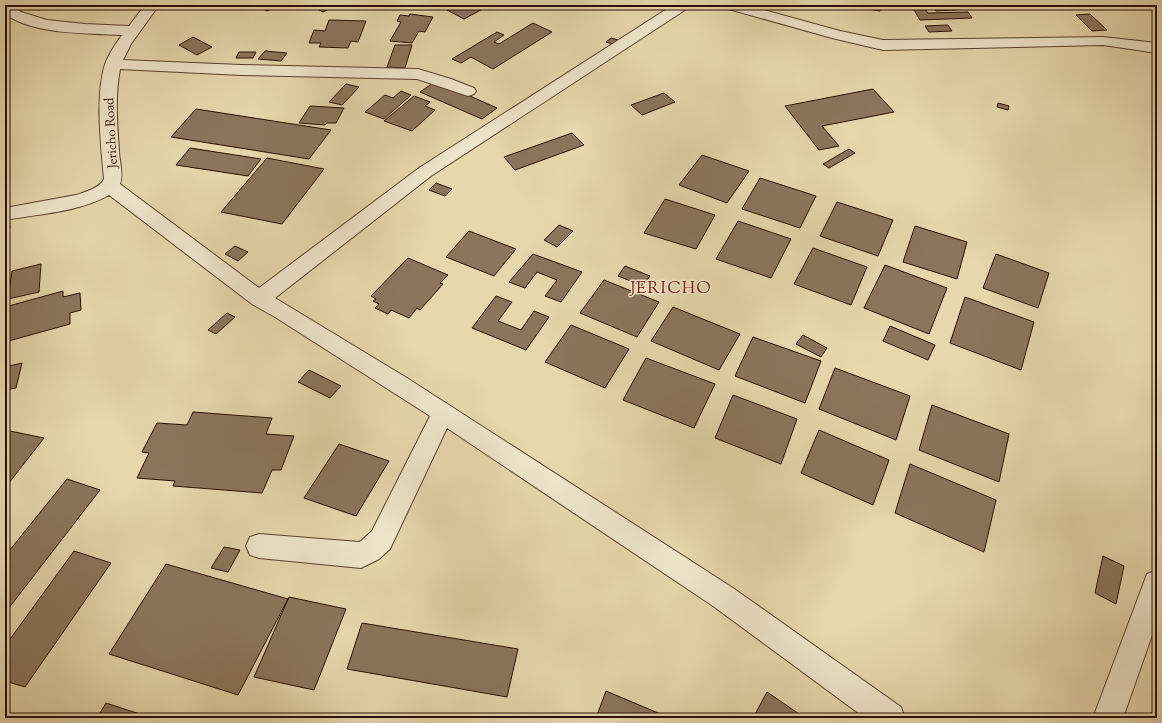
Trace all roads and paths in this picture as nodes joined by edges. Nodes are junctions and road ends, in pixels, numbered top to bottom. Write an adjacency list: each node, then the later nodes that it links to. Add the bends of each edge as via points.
1 (152, 5): 5 (street, Jericho Road)
2 (682, 5): 11 (street, via 425,172)
3 (730, 5): 6 (street, via 883,45 1080,41)
4 (5, 7): 5 (street, via 22,17 60,27)
5 (133, 31): 7 (street, Jericho Road)
6 (1157, 48)
7 (113, 64): 8 (street, via 418,74); 9 (street, Jericho Road, via 108,91 113,179)
8 (468, 91)
9 (110, 186): 10 (street, Jericho Road, via 78,201); 11 (street)
10 (5, 214)
11 (259, 299): 12 (street)
12 (443, 413): 13 (street, via 380,540 370,550 361,555); 15 (street, via 722,597)
13 (259, 546)
14 (1157, 583): 16 (street)
15 (890, 718)
16 (1108, 718)

